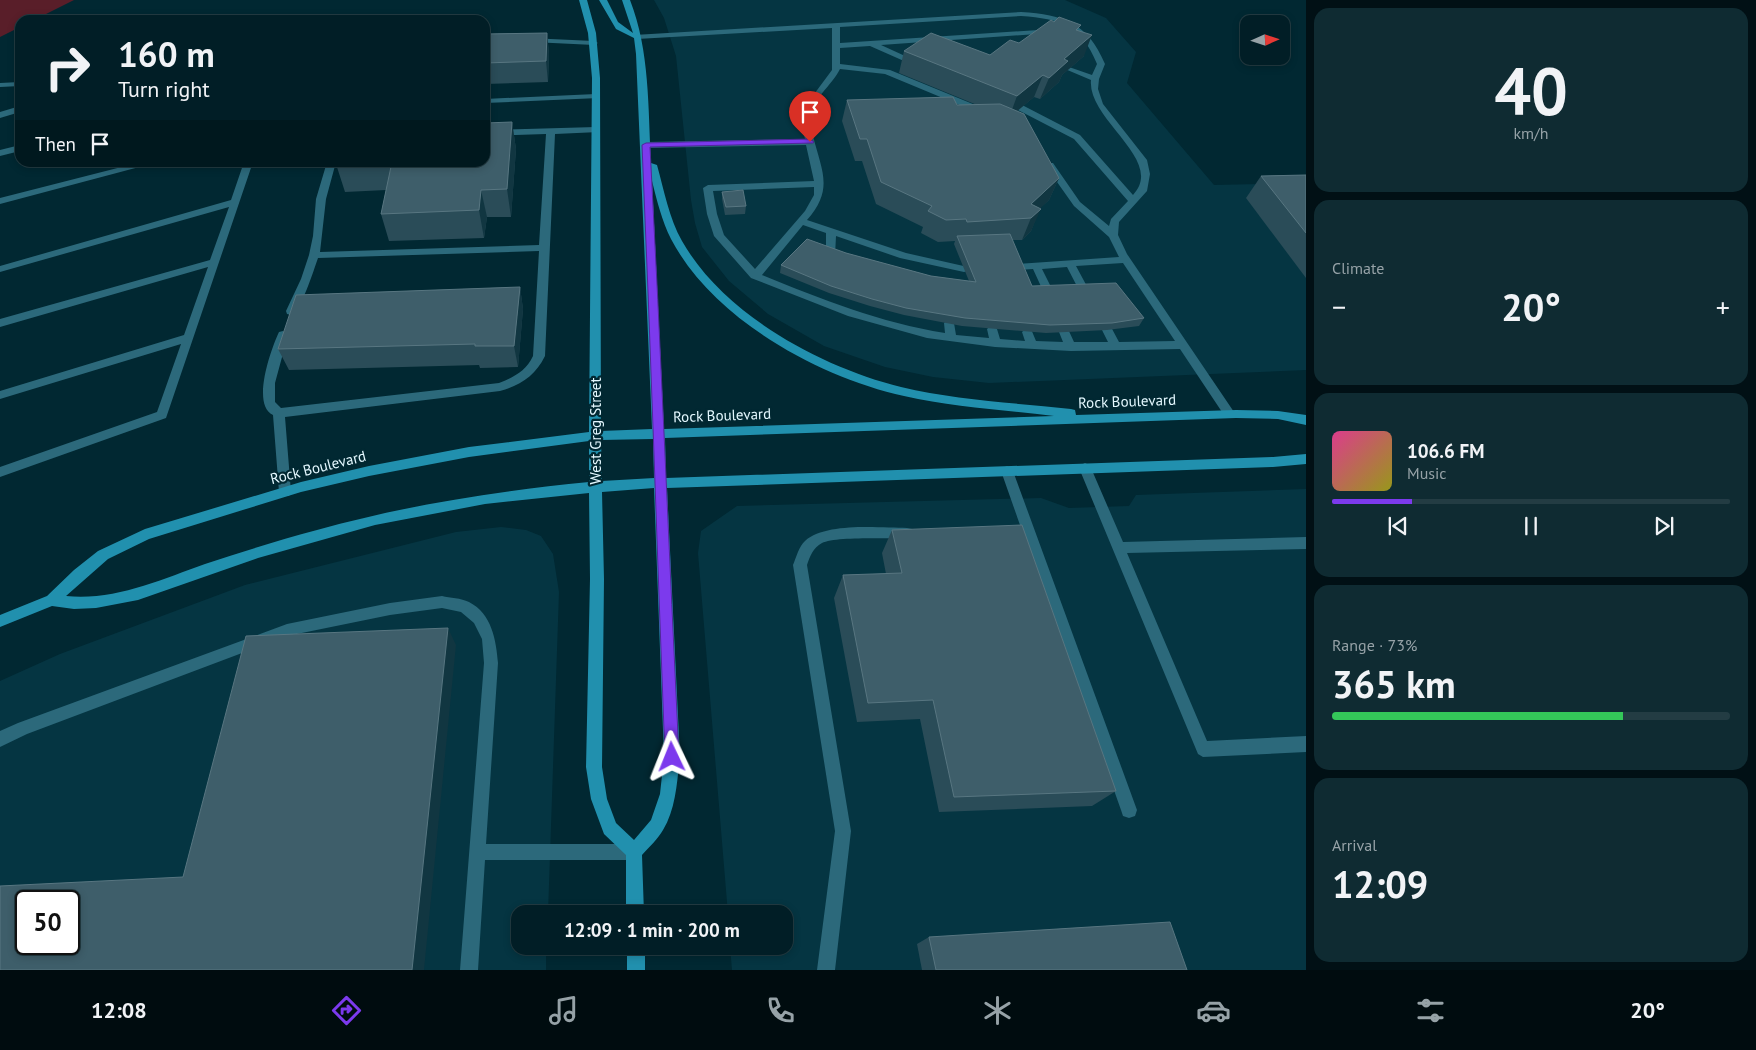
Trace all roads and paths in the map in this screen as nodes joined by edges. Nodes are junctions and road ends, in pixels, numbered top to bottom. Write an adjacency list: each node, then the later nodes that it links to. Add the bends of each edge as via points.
1 (583, 0): 10 (main road, West Greg Street)
2 (603, 0): 7 (main road, via 616,26)
3 (626, 0): 7 (main road)
4 (836, 25): 5 (lane, via 1021,14 1048,15 1065,20); 7 (lane); 12 (lane)
5 (1078, 29): 6 (lane); 16 (lane, via 1097,50 1101,64)
6 (985, 35): 9 (lane); 11 (lane)
7 (638, 37): 29 (main road)
8 (527, 40): 10 (lane)
9 (1002, 42)
10 (594, 43): 19 (main road, West Greg Street)
11 (871, 44): 12 (lane); 13 (lane)
12 (836, 46): 14 (lane)
13 (913, 62)
14 (836, 66): 23 (lane, via 887,72); 28 (lane, via 804,118)
15 (1069, 69): 16 (lane)
16 (1095, 79): 38 (lane, via 1094,89 1099,104 1143,160 1142,191)
17 (15, 84): 18 (lane)
18 (0, 85)
19 (596, 96): 20 (lane); 25 (main road, West Greg Street)
20 (490, 101)
21 (1021, 108): 38 (lane, via 1077,137)
22 (15, 110): 24 (lane)
23 (989, 114)
24 (0, 115)
25 (596, 130): 26 (lane); 85 (main road, West Greg Street)
26 (551, 131): 27 (lane); 43 (lane)
27 (490, 133)
28 (810, 142): 29 (lane); 36 (lane)
29 (646, 145): 82 (main road, via 676,240 689,261 722,298 763,331 809,356 900,390 948,399); 84 (main road)
30 (15, 149): 31 (lane)
31 (0, 153)
32 (1046, 160): 42 (lane, via 1077,204)
33 (134, 167): 37 (lane)
34 (247, 167): 39 (lane)
35 (331, 167): 44 (lane, via 321,199)
36 (819, 184): 40 (lane, via 819,195); 56 (lane, via 708,188 719,236)
37 (0, 201)
38 (1133, 201): 42 (lane, via 1114,221)
39 (235, 202): 48 (lane); 53 (lane)
40 (801, 220): 41 (lane); 56 (lane)
41 (831, 231): 45 (lane); 46 (lane, via 863,247)
42 (1113, 235): 47 (lane)
43 (544, 248): 44 (lane); 80 (lane, via 539,356 534,369 518,380 500,387)
44 (314, 255): 80 (lane, via 286,326 270,382 268,398 272,408)
45 (830, 256)
46 (904, 256): 49 (lane); 55 (lane)
47 (1126, 260): 50 (lane); 75 (lane)
48 (214, 262): 65 (lane); 72 (lane)
49 (940, 264): 54 (lane); 57 (lane)
50 (1070, 264): 51 (lane); 58 (lane)
51 (1036, 266): 52 (lane); 60 (lane)
52 (1017, 267)
53 (0, 269)
54 (964, 269)
55 (906, 271)
56 (754, 276): 62 (lane)
57 (943, 278)
58 (1086, 292)
59 (829, 293): 62 (lane)
60 (1049, 293)
61 (870, 306): 64 (lane)
62 (829, 307): 64 (lane)
63 (910, 316): 68 (lane)
64 (873, 320): 68 (lane)
65 (0, 323)
66 (949, 323): 73 (lane)
67 (992, 329): 74 (lane)
68 (910, 330): 73 (lane)
69 (1107, 330): 77 (lane)
70 (1027, 332): 76 (lane)
71 (1064, 332): 78 (lane)
72 (188, 338): 79 (lane); 89 (lane, via 162,415)
73 (951, 338): 74 (lane)
74 (994, 343): 76 (lane)
75 (1183, 345): 77 (lane); 81 (lane)
76 (1033, 346): 78 (lane)
77 (1116, 346): 78 (lane)
78 (1071, 347)
79 (0, 395)
80 (279, 413): 92 (lane)
81 (1230, 415): 82 (main road, Rock Boulevard); 83 (main road, Rock Boulevard, via 1278,415)
82 (1116, 418): 84 (main road, Rock Boulevard)
83 (1306, 420)
84 (659, 433): 85 (main road, Rock Boulevard); 90 (main road)
85 (594, 436): 91 (main road, West Greg Street); 92 (main road, Rock Boulevard, via 469,452 369,471)
86 (1306, 459): 87 (main road)
87 (1085, 468): 88 (main road); 97 (lane)
88 (1008, 471): 90 (main road); 93 (lane)
89 (0, 472)
90 (660, 483): 91 (main road); 104 (main road, via 672,757 668,794 656,825)
91 (595, 486): 98 (main road, via 526,492 376,520 218,565 110,601 74,604); 104 (main road, West Greg Street, via 594,767 599,799 610,828)
92 (285, 492): 98 (main road, Rock Boulevard, via 145,535 103,555)
93 (1029, 530): 94 (lane); 102 (lane)
94 (990, 531)
95 (922, 532): 109 (lane, via 820,537 808,546 800,565 843,832)
96 (1306, 543): 97 (lane)
97 (1119, 548): 101 (lane, via 1203,748)
98 (52, 600): 99 (main road, Rock Boulevard)
99 (0, 622)
100 (0, 739): 103 (lane, via 287,630 442,602 465,607 479,619 489,638)
101 (1306, 744)
102 (1129, 810)
103 (477, 852): 104 (lane); 107 (lane)
104 (634, 852): 105 (main road)
105 (635, 905)
106 (636, 955): 108 (main road)
107 (469, 970)
108 (636, 970)
109 (826, 970)

